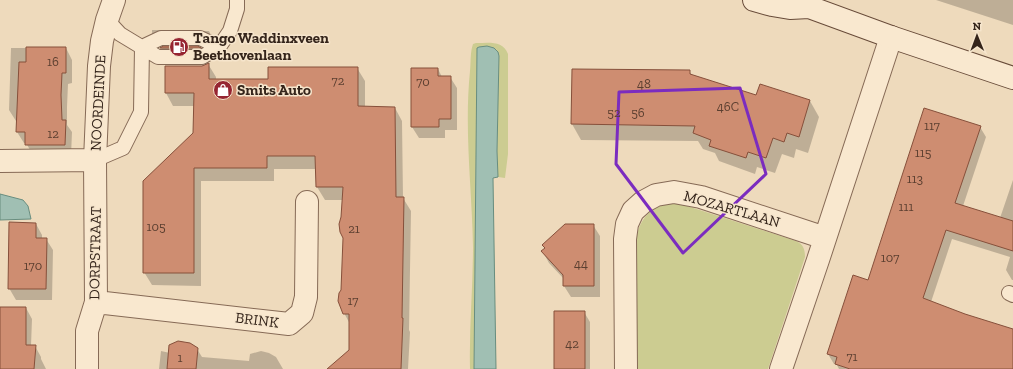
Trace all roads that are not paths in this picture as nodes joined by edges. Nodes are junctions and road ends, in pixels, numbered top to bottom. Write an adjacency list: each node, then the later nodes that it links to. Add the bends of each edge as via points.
1 (114, 0): 5 (street, NOORDEINDE)
2 (237, 0): 8 (lane, via 230,31)
3 (754, 0): 4 (street, via 790,8)
4 (805, 4): 6 (street)
5 (107, 20): 7 (lane, via 120,34); 10 (street, NOORDEINDE, via 99,66)
6 (891, 38): 9 (street); 13 (street)
7 (142, 47): 8 (lane, via 161,38 200,38); 8 (lane, via 158,57 202,57); 10 (lane, via 141,112 123,148)
8 (220, 47)
9 (1013, 78)
10 (95, 160): 11 (street, NOORDEINDE); 14 (street, DORPSTRAAT)
11 (0, 161)
12 (307, 202): 14 (street, BRINK, via 306,297 302,313 289,324)
13 (825, 238): 16 (street, MOZARTLAAN, via 701,197 674,192 656,195 643,202 633,211 625,238); 17 (street)
14 (96, 302): 15 (street, DORPSTRAAT, via 87,331)
15 (87, 369)
16 (626, 369)
17 (781, 369)

